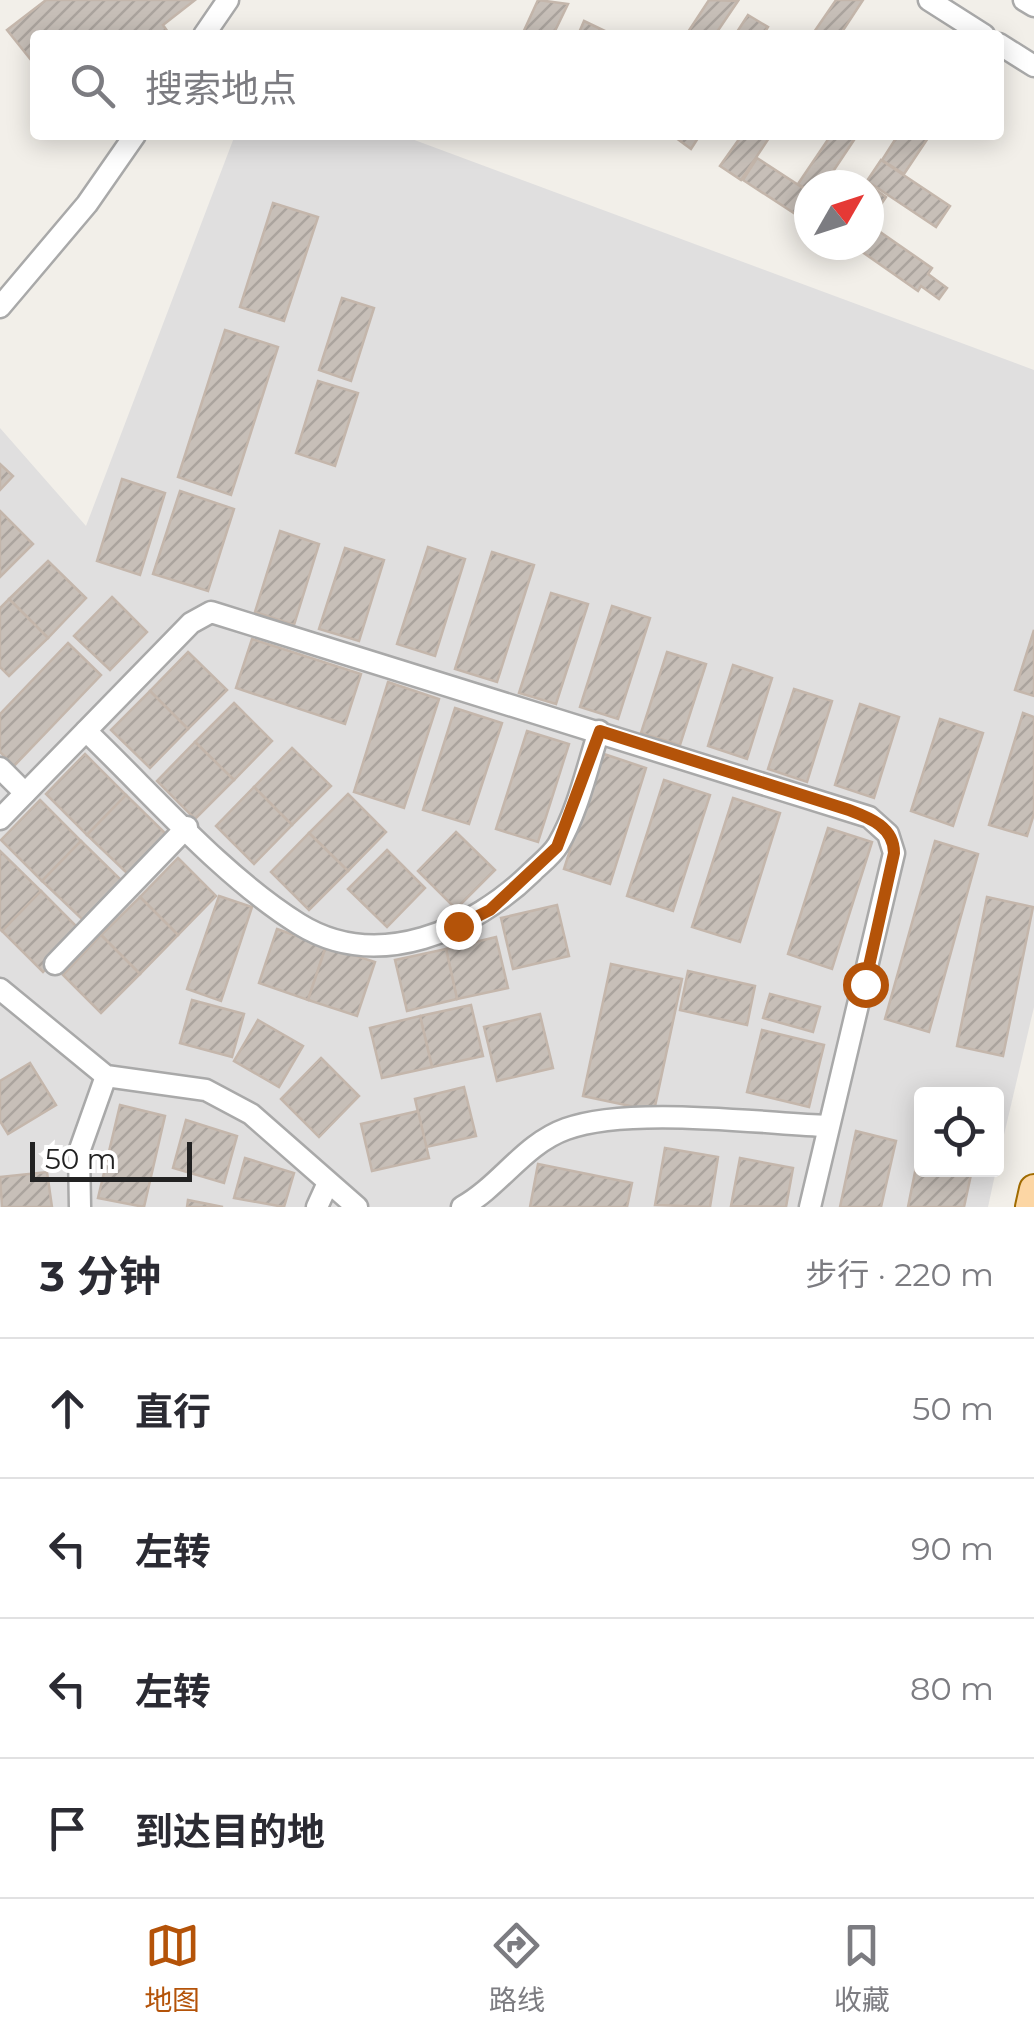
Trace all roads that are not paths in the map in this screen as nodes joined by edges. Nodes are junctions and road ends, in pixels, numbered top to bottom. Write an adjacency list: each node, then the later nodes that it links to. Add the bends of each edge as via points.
1 (228, 0): 5 (street)
2 (929, 0): 6 (street)
3 (1024, 0): 4 (street)
4 (1034, 6)
5 (207, 30)
6 (976, 30)
7 (1004, 47): 8 (street)
8 (1034, 66)
9 (132, 140): 10 (street)
10 (0, 307)
11 (86, 730): 12 (street, via 191,622 211,612); 14 (street); 16 (street)
12 (600, 731): 16 (street, via 557,847 490,910 424,940 342,941 303,926 260,897); 20 (street, via 849,810 888,834 894,853)
13 (0, 768): 14 (street)
14 (25, 794): 15 (street)
15 (0, 819)
16 (188, 828): 17 (street)
17 (55, 964)
18 (0, 990): 19 (street)
19 (106, 1076): 21 (street, via 206,1090 270,1129); 24 (street, via 79,1152)
20 (827, 1126): 23 (street, via 693,1118 566,1129 534,1147); 28 (street)
21 (327, 1185): 25 (street); 26 (street)
22 (1034, 1189): 29 (main road)
23 (494, 1197): 27 (street)
24 (80, 1207)
25 (317, 1207)
26 (357, 1207)
27 (462, 1207)
28 (810, 1207)
29 (1030, 1207)

